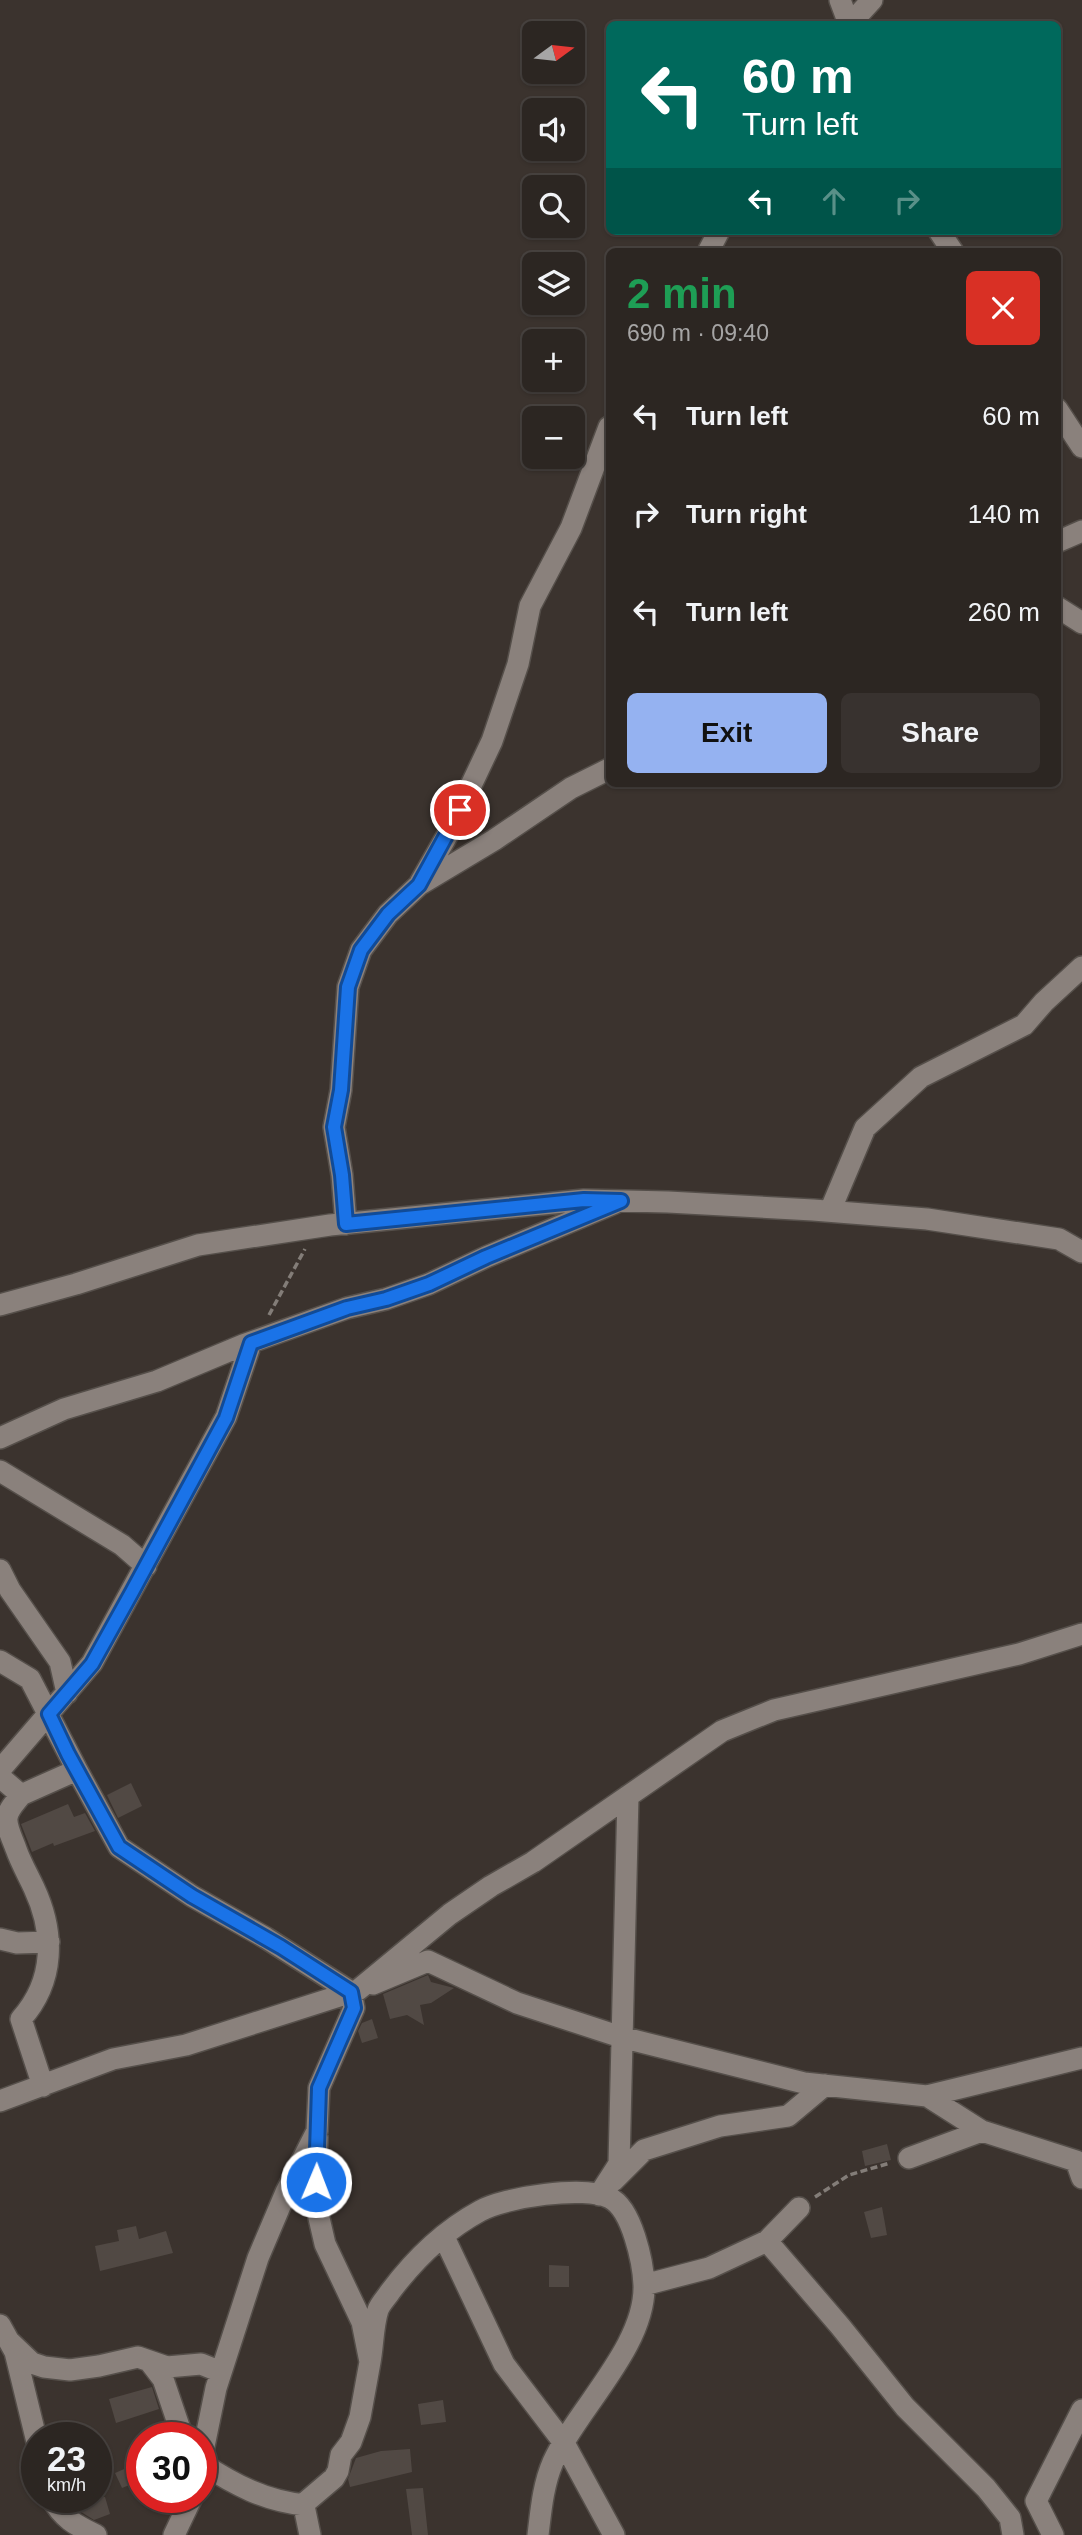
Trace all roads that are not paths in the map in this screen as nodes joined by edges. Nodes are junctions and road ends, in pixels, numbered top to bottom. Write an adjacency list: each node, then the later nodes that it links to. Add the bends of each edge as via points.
1 (840, 0): 3 (street)
2 (872, 0): 4 (street)
3 (848, 21)
4 (852, 21)
5 (1061, 414): 7 (street)
6 (606, 435): 13 (street, via 571,528 530,606 518,664 492,741)
7 (1082, 447)
8 (1082, 530): 9 (street)
9 (1061, 540)
10 (1061, 610): 11 (street)
11 (1082, 623)
12 (606, 770): 13 (street)
13 (419, 885): 17 (street, via 388,914 361,950 348,987 334,1127)
14 (1082, 967): 16 (street, via 1024,1025 921,1077 865,1128)
15 (621, 1201): 16 (street); 17 (street, via 584,1200); 20 (street, via 429,1284)
16 (830, 1211): 18 (street, via 928,1219 1059,1240)
17 (346, 1224): 19 (street, via 198,1245)
18 (1082, 1252)
19 (0, 1305)
20 (258, 1340): 21 (street, via 157,1381 64,1409); 23 (street, via 226,1418)
21 (0, 1438)
22 (0, 1471): 23 (street, via 122,1545)
23 (146, 1566): 27 (street, via 92,1664)
24 (0, 1570): 27 (street, via 60,1662)
25 (1082, 1634): 33 (street, via 1019,1654 774,1710 722,1731)
26 (0, 1661): 28 (street, via 30,1679)
27 (67, 1693): 28 (street)
28 (49, 1714): 29 (street); 30 (street)
29 (0, 1770)
30 (77, 1770): 32 (street); 36 (street, via 119,1847 192,1896)
31 (0, 1777): 32 (street)
32 (21, 1795): 35 (street, via 6,1820 46,1919)
33 (628, 1796): 36 (street, via 450,1914); 37 (street)
34 (0, 1939): 35 (street)
35 (49, 1942): 39 (street, via 47,1976 33,2006 21,2019)
36 (355, 1991): 37 (street, via 428,1961 517,2003); 39 (street, via 186,2045 113,2059); 43 (street, via 354,2008 319,2088)
37 (621, 2037): 40 (street); 47 (street, via 619,2164)
38 (1082, 2058): 41 (street)
39 (43, 2085): 42 (street)
40 (825, 2085): 41 (street); 47 (street, via 788,2116 720,2126 644,2150)
41 (927, 2096): 44 (street)
42 (0, 2101)
43 (317, 2131): 54 (street, via 319,2218 325,2244 362,2322); 55 (street, via 258,2258)
44 (982, 2131): 45 (street); 46 (street)
45 (909, 2158)
46 (1080, 2166)
47 (599, 2195): 49 (street, via 589,2192 509,2200 481,2210); 51 (street, via 623,2209 639,2253)
48 (799, 2208): 50 (street)
49 (444, 2237): 54 (street, via 410,2267 378,2308); 60 (street, via 504,2364)
50 (767, 2241): 51 (street, via 709,2268); 70 (street, via 905,2407 986,2488 1010,2518)
51 (644, 2285): 60 (street, via 642,2308 625,2348)
52 (5, 2333): 53 (street, via 32,2363 44,2367 70,2370 138,2357); 57 (street)
53 (150, 2362): 55 (street, via 167,2367 201,2364); 58 (street, via 163,2379)
54 (370, 2362): 62 (street, via 360,2417 338,2471)
55 (220, 2372): 59 (street)
56 (1082, 2410): 71 (street, via 1036,2501)
57 (32, 2422)
58 (178, 2422)
59 (209, 2422)
60 (565, 2443): 68 (street, via 544,2489); 69 (street)
61 (217, 2473): 62 (street, via 260,2496)
62 (305, 2505): 67 (street)
63 (61, 2513): 65 (street)
64 (184, 2513): 66 (street)
65 (96, 2535)
66 (174, 2535)
67 (310, 2535)
68 (538, 2535)
69 (614, 2535)
70 (1013, 2535)
71 (1053, 2535)

